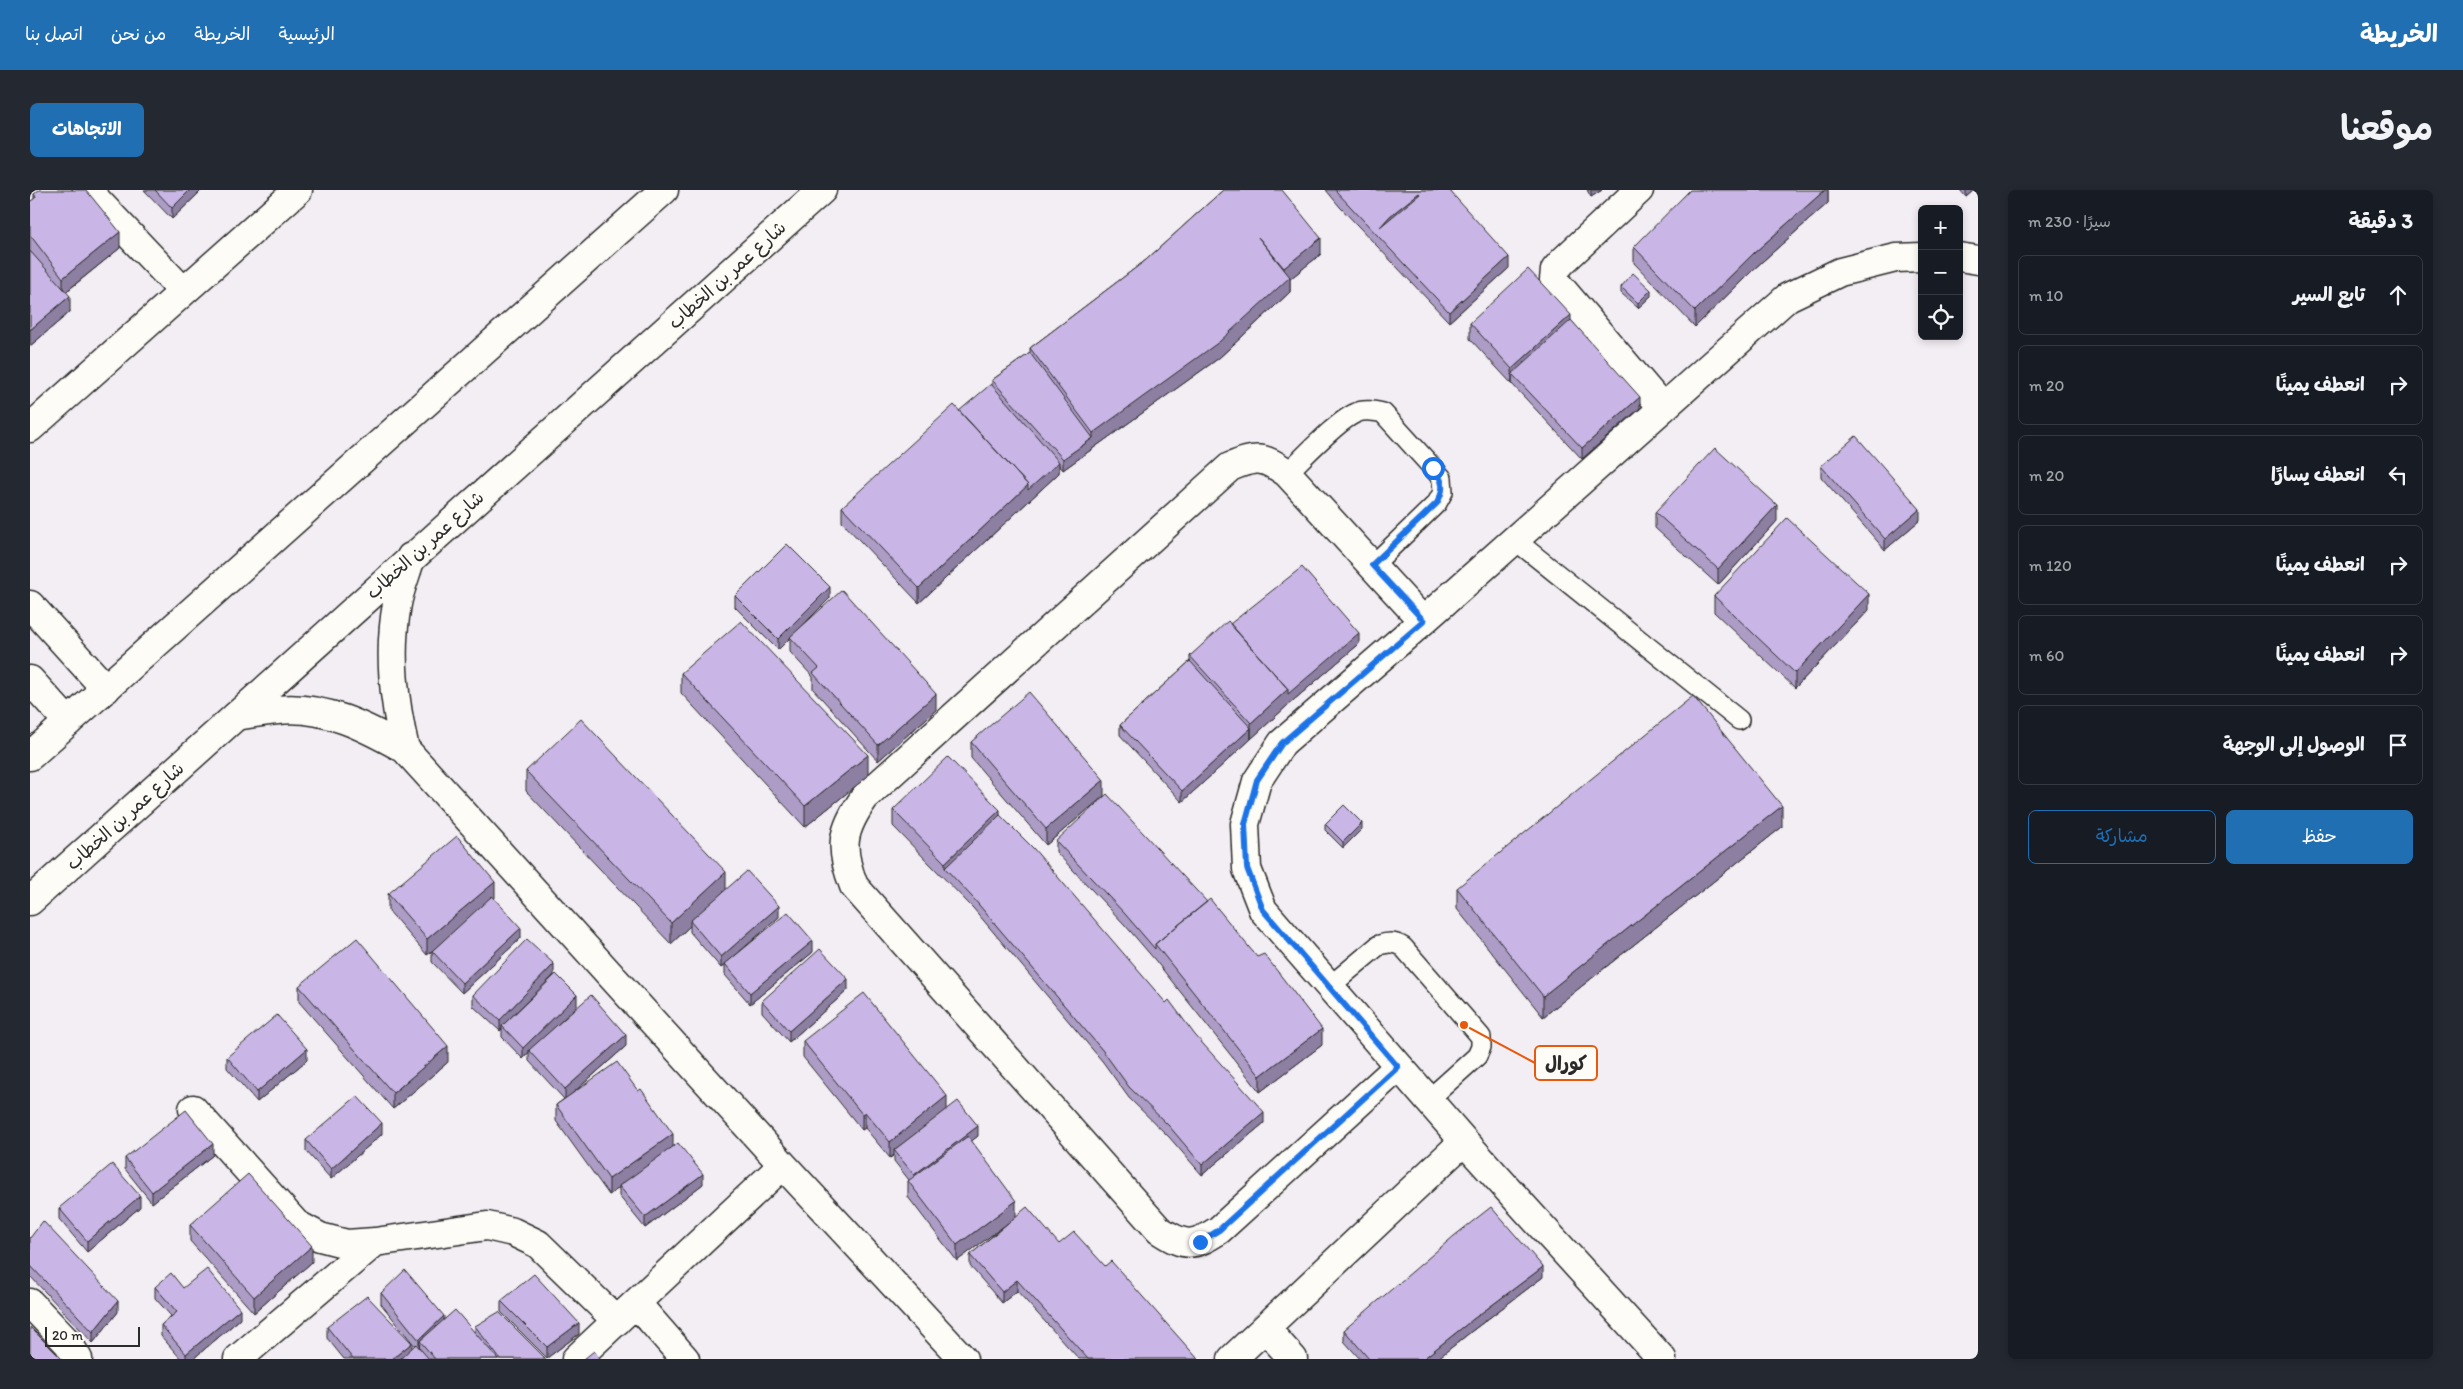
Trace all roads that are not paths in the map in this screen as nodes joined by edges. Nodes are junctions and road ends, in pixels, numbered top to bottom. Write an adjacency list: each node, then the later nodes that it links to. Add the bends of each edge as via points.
1 (87, 190): 9 (street)
2 (298, 190): 9 (street)
3 (664, 190): 19 (street)
4 (822, 190): 14 (street, شارع عمر بن الخطاب)
5 (1639, 190): 10 (street, via 1563,260 1555,270 1554,280)
6 (1918, 257): 10 (street, via 1896,258 1840,272 1788,297)
7 (1963, 258): 8 (street)
8 (1978, 260)
9 (183, 290): 11 (street)
10 (1663, 408): 13 (street)
11 (30, 428)
12 (1287, 472): 15 (street); 15 (lane, via 1356,412 1370,410 1383,413 1442,478 1443,492 1437,503); 27 (street, via 1270,460 1249,459 1230,467 865,797 851,817 844,841 845,864 854,886 901,940 1158,1230 1178,1242 1200,1242 1219,1230)
13 (1515, 540): 17 (street); 21 (lane)
14 (411, 557): 20 (street, شارع عمر بن الخطاب); 23 (street, via 397,604 392,652 394,700)
15 (1372, 565): 17 (street)
16 (30, 605): 19 (street)
17 (1424, 621): 26 (street, via 1282,743 1257,780 1245,824 1247,868 1263,910)
18 (30, 680): 22 (street)
19 (106, 689): 22 (street)
20 (236, 716): 23 (street, via 280,709 324,713 366,727); 25 (street, شارع عمر بن الخطاب)
21 (1739, 720)
22 (68, 722): 24 (street)
23 (404, 749): 31 (street)
24 (30, 756)
25 (30, 901)
26 (1329, 987): 27 (street); 28 (lane, via 1379,945 1387,942 1403,947 1480,1038 1478,1056)
27 (1398, 1067): 28 (street)
28 (1428, 1100): 30 (street)
29 (193, 1109): 32 (street, via 296,1224 338,1242)
30 (1464, 1142): 35 (street); 43 (street)
31 (783, 1165): 34 (street); 40 (street)
32 (375, 1242): 34 (street, via 487,1226 513,1232 538,1244); 37 (street)
33 (30, 1303): 36 (street, via 68,1343)
34 (627, 1312): 38 (street); 39 (street)
35 (1265, 1328): 41 (street); 42 (street)
36 (78, 1359)
37 (238, 1359)
38 (576, 1359)
39 (685, 1359)
40 (962, 1359)
41 (1232, 1359)
42 (1293, 1359)
43 (1662, 1359)

